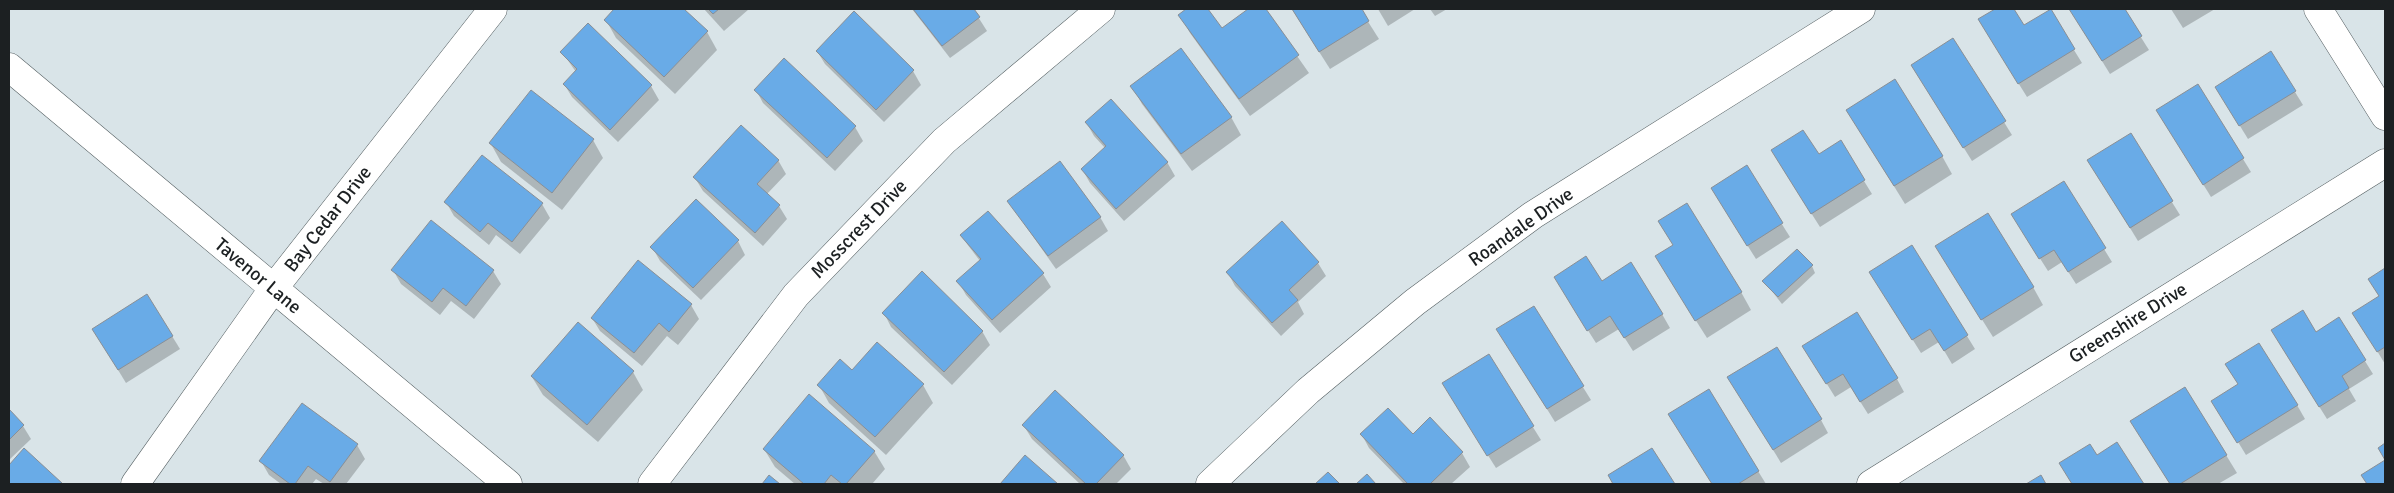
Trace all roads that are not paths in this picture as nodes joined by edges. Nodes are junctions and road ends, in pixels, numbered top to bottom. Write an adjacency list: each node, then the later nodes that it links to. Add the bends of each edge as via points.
1 (493, 9): 8 (street, Bay Cedar Drive)
2 (1101, 9): 11 (street, Mosscrest Drive, via 944,141 796,295)
3 (1861, 9): 12 (street, Roandale Drive, via 1534,215 1494,244 1415,302 1308,391)
4 (2318, 9): 6 (street)
5 (9, 67): 8 (street, Tavenor Lane)
6 (2385, 116)
7 (2385, 163): 13 (street, Greenshire Drive)
8 (273, 289): 9 (street, Bay Cedar Drive); 10 (street, Tavenor Lane)
9 (135, 484)
10 (508, 484)
11 (652, 484)
12 (1210, 484)
13 (1871, 484)

